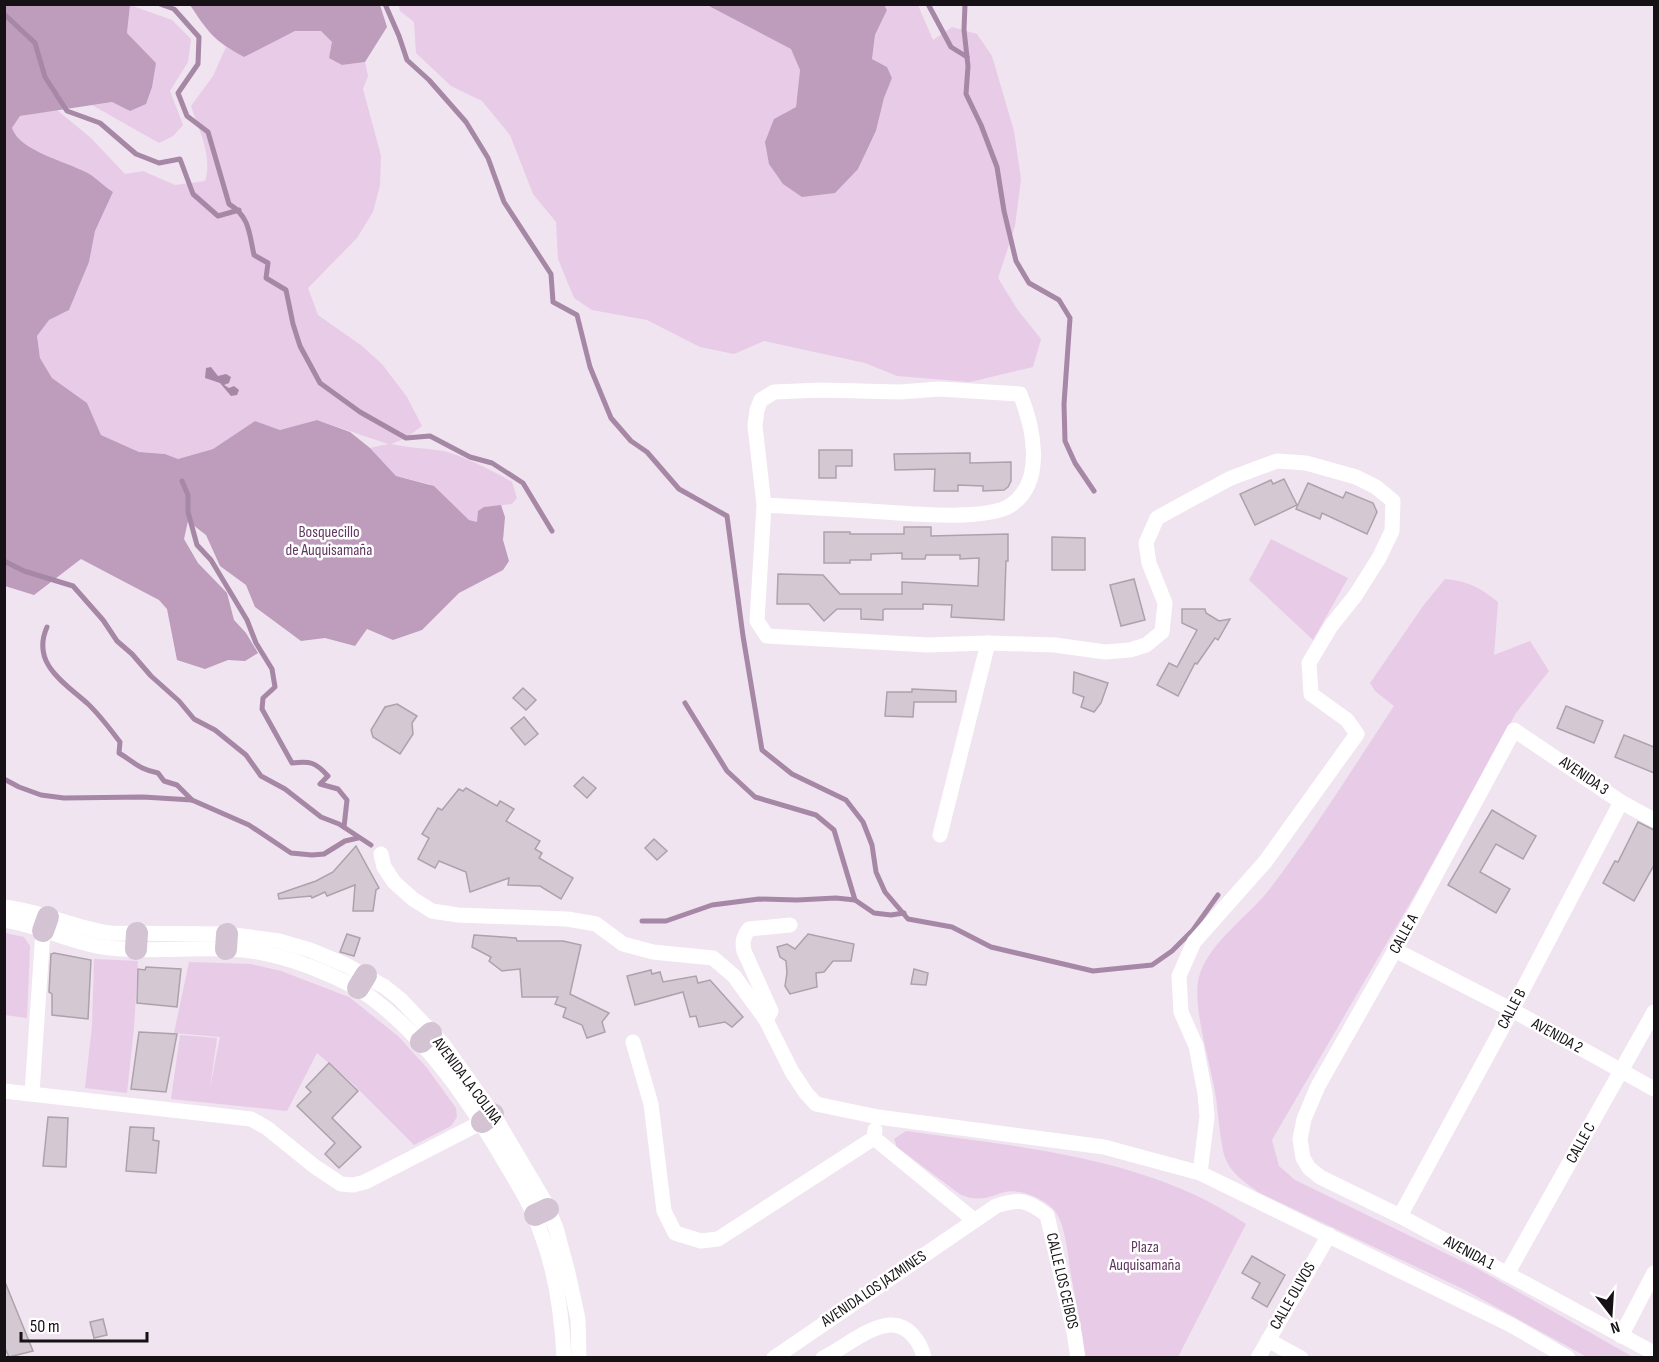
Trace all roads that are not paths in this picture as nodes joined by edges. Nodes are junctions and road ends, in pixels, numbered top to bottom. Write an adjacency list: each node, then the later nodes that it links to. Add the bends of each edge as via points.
1 (764, 505): 1 (street, via 953,516 1011,505 1032,478 1034,455 1020,394 939,389 774,392 761,400 755,426); 2 (street, via 757,621 767,636 927,645)
2 (988, 643): 6 (street); 25 (street, via 1105,651 1146,645 1162,632 1165,603 1149,563 1146,543 1157,518 1231,478 1277,461 1306,463 1356,477 1393,501 1392,531 1379,558 1309,663 1311,694 1347,720 1357,734 1265,862 1194,942 1179,976 1181,1012 1196,1046 1205,1093 1207,1117)
3 (1514, 730): 4 (street, AVENIDA 3); 12 (street, CALLE A)
4 (1621, 802): 5 (street, AVENIDA 3); 13 (street, CALLE B)
5 (1654, 820)
6 (940, 835)
7 (381, 854): 15 (street, via 394,882 432,910 458,915 567,919 596,924 623,944 653,952 713,958 734,976)
8 (4, 907): 10 (street, AVENIDA LA COLINA, via 22,909)
9 (4, 920): 10 (street, AVENIDA LA COLINA)
10 (45, 924): 20 (street); 22 (street, AVENIDA LA COLINA, via 136,941 226,941 362,982 400,999 426,1038 443,1044)
11 (790, 925): 15 (street, via 749,929 744,935 744,951 771,1011)
12 (1395, 950): 13 (street, AVENIDA 2); 24 (street, CALLE A, via 1318,1086)
13 (1512, 1010): 17 (street, AVENIDA 2); 27 (street, CALLE B)
14 (1654, 1012): 17 (street, CALLE C)
15 (766, 1020): 21 (street, via 792,1072 816,1104)
16 (633, 1042): 23 (street, via 651,1104 664,1211 675,1233 701,1241 718,1239)
17 (1621, 1071): 18 (street, AVENIDA 2); 31 (street, CALLE C)
18 (1654, 1089)
19 (4, 1091): 20 (street)
20 (32, 1093): 22 (street, via 251,1119 341,1184 353,1185)
21 (878, 1117): 23 (street); 25 (street, via 1104,1147)
22 (487, 1118): 26 (street, AVENIDA LA COLINA, via 534,1181)
23 (874, 1138): 28 (street)
24 (1300, 1139): 27 (street, AVENIDA 1, via 1309,1168 1320,1177)
25 (1200, 1173): 29 (street)
26 (541, 1212): 36 (street, AVENIDA LA COLINA, via 562,1321); 37 (street, AVENIDA LA COLINA, via 556,1228 575,1308)
27 (1400, 1216): 31 (street, AVENIDA 1)
28 (974, 1220): 35 (street, AVENIDA LOS JAZMINES); 40 (street, CALLE LOS CEIBOS, via 1014,1200 1031,1203 1047,1215)
29 (1329, 1235): 33 (street, CALLE OLIVOS); 43 (street, via 1511,1324)
30 (1654, 1273): 32 (street)
31 (1507, 1274): 32 (street, AVENIDA 1)
32 (1621, 1336): 34 (street, AVENIDA 1)
33 (1268, 1340): 41 (street, CALLE OLIVOS); 42 (street)
34 (1654, 1353)
35 (781, 1356)
36 (564, 1358)
37 (579, 1358)
38 (823, 1358): 39 (street, via 871,1331 890,1325 909,1331 920,1343)
39 (924, 1358)
40 (1078, 1358)
41 (1258, 1358)
42 (1300, 1358)
43 (1568, 1358)

